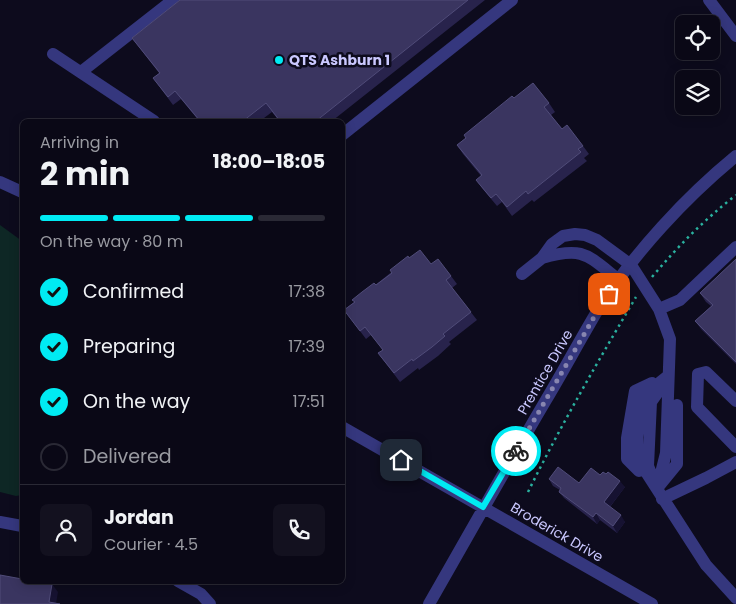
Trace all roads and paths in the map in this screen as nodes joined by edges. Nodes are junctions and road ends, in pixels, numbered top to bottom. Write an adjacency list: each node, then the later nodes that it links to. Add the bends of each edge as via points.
1 (173, 0): 6 (street)
2 (512, 0): 8 (street)
3 (709, 0): 4 (street)
4 (736, 36)
5 (53, 54): 6 (street)
6 (81, 72): 7 (street)
7 (151, 119)
8 (345, 133)
9 (736, 156): 15 (street, Prentice Drive, via 705,181)
10 (0, 182): 11 (street)
11 (20, 191)
12 (736, 195): 18 (path, via 682,242)
13 (736, 247): 19 (street, via 680,300)
14 (542, 258): 15 (street, via 563,236 575,234 597,240); 16 (street); 17 (street, via 562,252 587,255)
15 (631, 265): 17 (street, Prentice Drive); 18 (street)
16 (522, 274)
17 (619, 280): 27 (street, Prentice Drive)
18 (644, 287): 19 (street); 25 (path, via 591,373)
19 (659, 310): 20 (street, via 670,338)
20 (668, 376): 26 (street, via 676,404 677,464); 26 (street, via 652,402 648,466); 26 (street, via 635,391 627,438 627,459)
21 (736, 401): 23 (street, via 706,372 698,374 698,407)
22 (345, 429): 27 (street, Broderick Drive)
23 (736, 447)
24 (736, 462): 26 (street, via 706,478)
25 (528, 492)
26 (659, 494): 31 (street, via 706,565)
27 (483, 507): 33 (street, Prentice Drive); 34 (street, Broderick Drive)
28 (0, 522): 29 (street)
29 (20, 526)
30 (183, 584): 32 (street, via 201,594)
31 (736, 598)
32 (210, 604)
33 (429, 604)
34 (652, 604)

